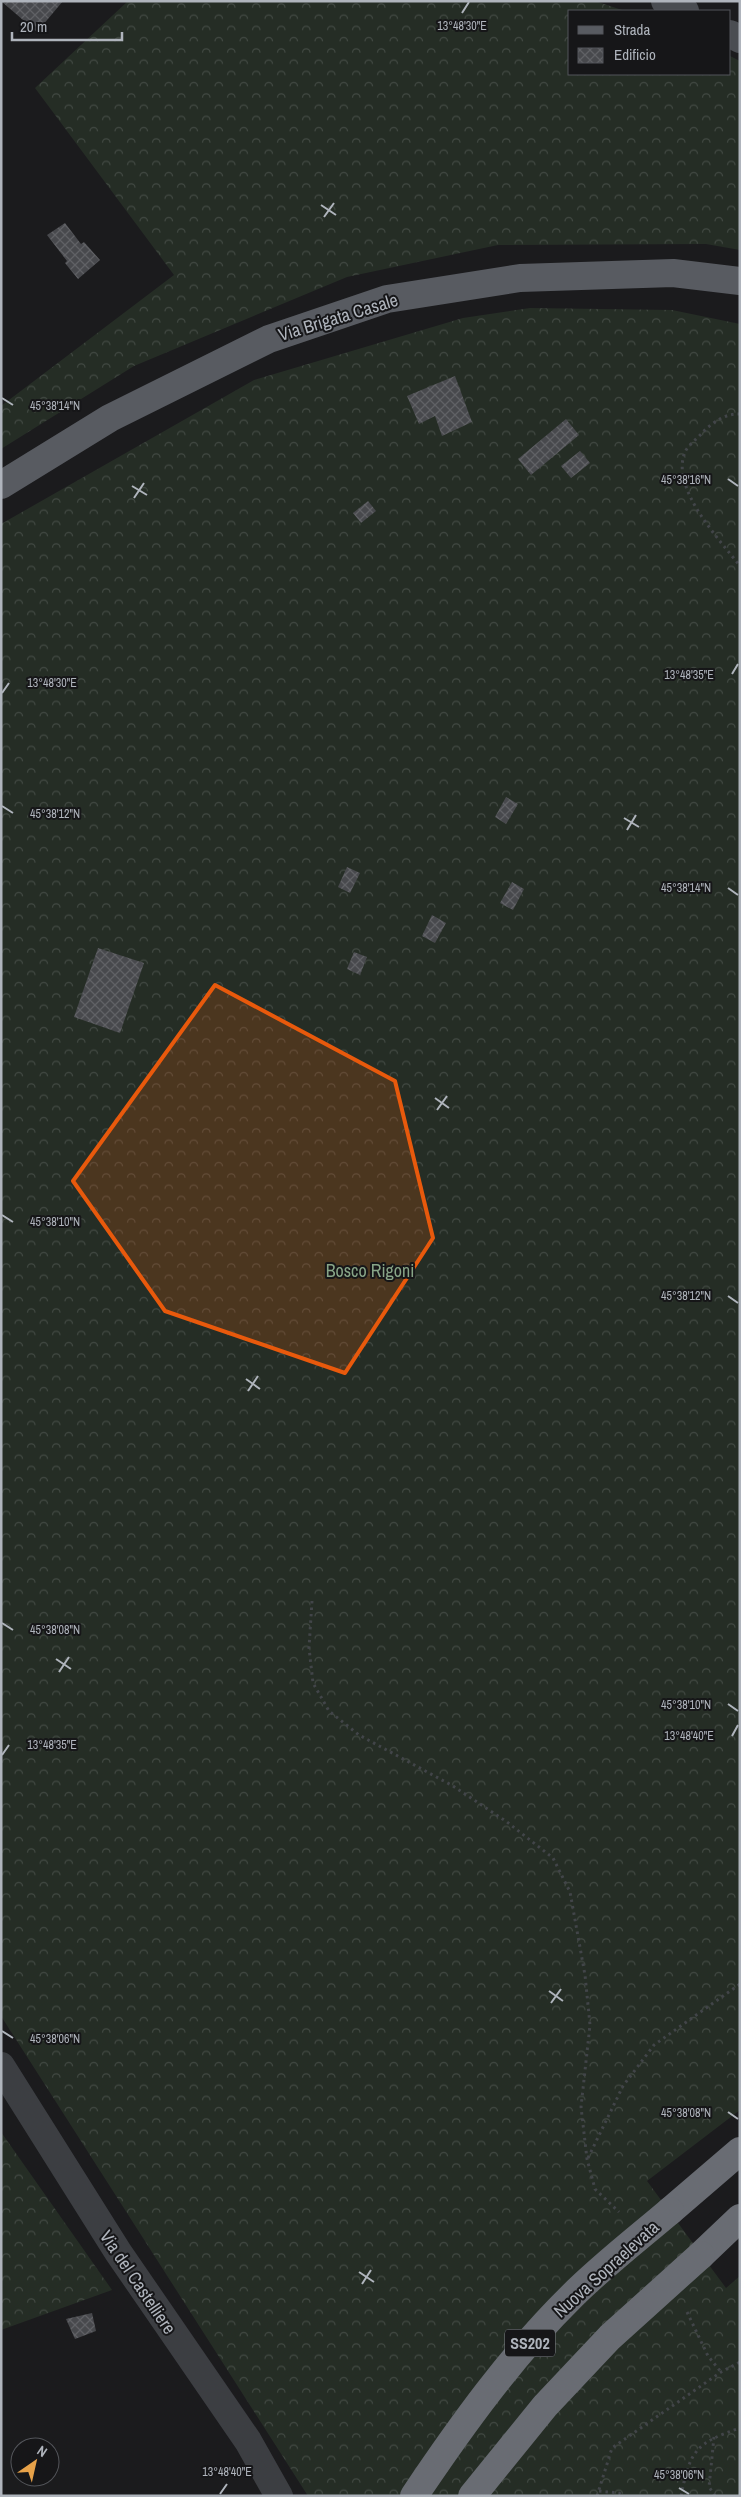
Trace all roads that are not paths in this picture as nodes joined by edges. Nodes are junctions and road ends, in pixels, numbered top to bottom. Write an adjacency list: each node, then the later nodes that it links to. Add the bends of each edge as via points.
1 (665, 1): 2 (main road)
2 (683, 10)
3 (740, 280): 4 (main road, Via Brigata Casale, via 673,272 520,278 387,299 269,339 110,418)
4 (1, 485)
5 (1, 2066): 8 (street, Via del Castelliere, via 118,2252 248,2441)
6 (740, 2151): 9 (highway, Nuova Sopraelevata / SS202, bridge, via 572,2296 512,2363 448,2445)
7 (740, 2218): 10 (highway, bridge, via 610,2336 545,2406)
8 (279, 2496)
9 (414, 2496)
10 (472, 2496)

